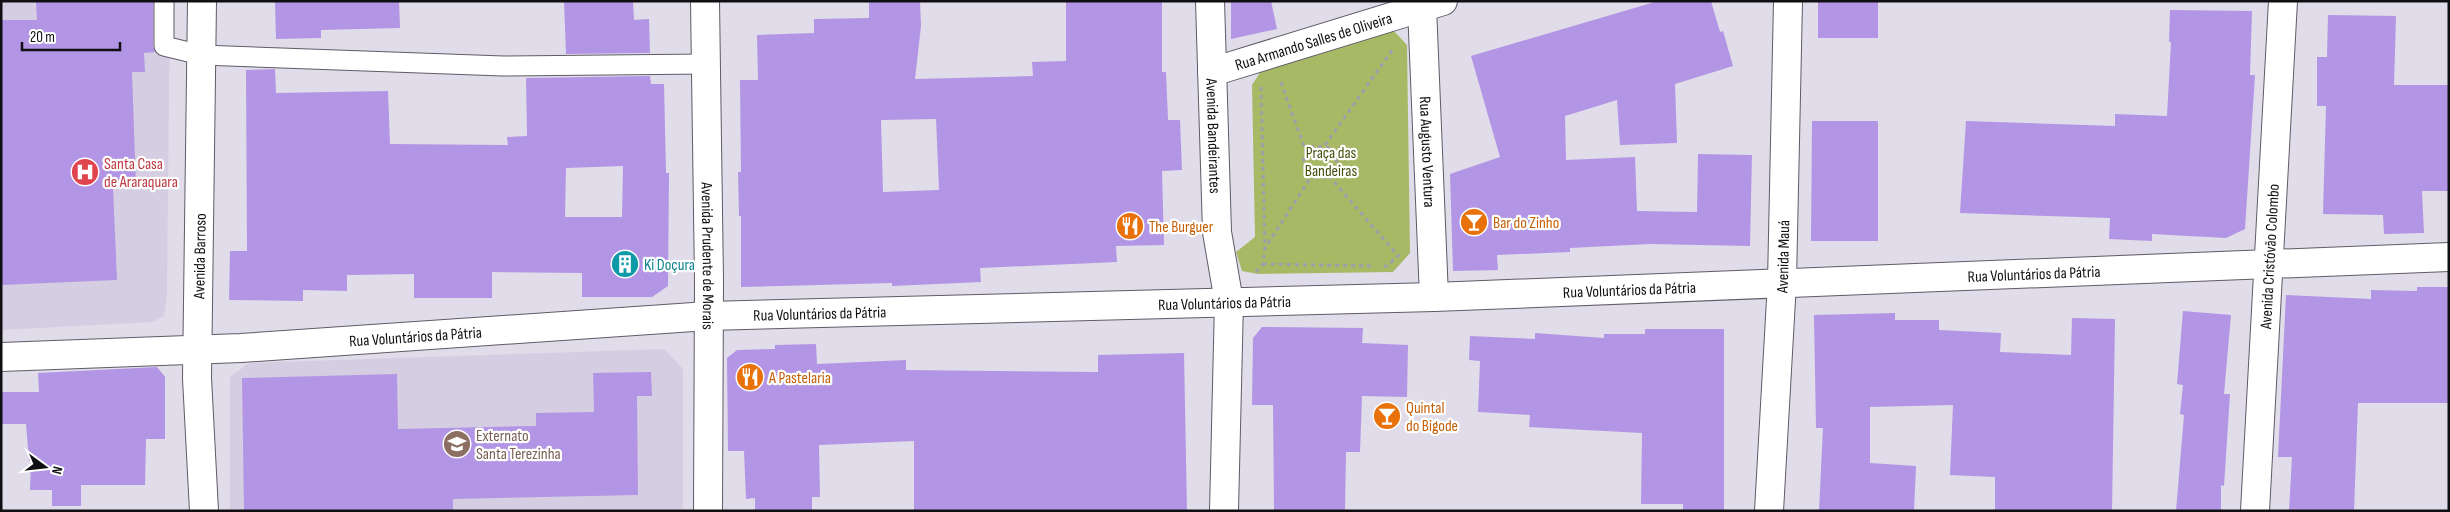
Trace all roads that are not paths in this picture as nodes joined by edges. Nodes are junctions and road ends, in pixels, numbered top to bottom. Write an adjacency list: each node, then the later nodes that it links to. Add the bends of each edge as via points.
1 (164, 1): 8 (lane, via 164,46)
2 (202, 1): 8 (street, Avenida Barroso)
3 (705, 1): 9 (street, Avenida Prudente de Morais)
4 (1210, 1): 10 (street, Avenida Bandeirantes)
5 (1788, 1): 13 (street, Avenida Mauá)
6 (2283, 1): 12 (street, Avenida Cristóvão Colombo)
7 (1433, 4): 10 (street, Rua Armando Salles de Oliveira, via 1275,65); 14 (street, Rua Augusto Ventura)
8 (201, 55): 9 (lane, via 503,66); 17 (street, Avenida Barroso)
9 (706, 64): 16 (street, Avenida Prudente de Morais)
10 (1212, 72): 15 (street, Avenida Bandeirantes, via 1217,232)
11 (2449, 257): 12 (street, Rua Voluntários da Pátria)
12 (2269, 264): 13 (street, Rua Voluntários da Pátria); 23 (street, Avenida Cristóvão Colombo)
13 (1782, 282): 14 (street, Rua Voluntários da Pátria); 22 (street, Avenida Mauá)
14 (1434, 297): 15 (street, Rua Voluntários da Pátria)
15 (1229, 302): 16 (street, Rua Voluntários da Pátria); 21 (street, Avenida Bandeirantes)
16 (708, 316): 17 (street, Rua Voluntários da Pátria, via 241,348); 20 (street, Avenida Prudente de Morais)
17 (198, 348): 18 (street, Rua Voluntários da Pátria); 19 (street, Avenida Barroso)
18 (1, 356)
19 (204, 511)
20 (708, 511)
21 (1224, 511)
22 (1769, 511)
23 (2255, 511)

